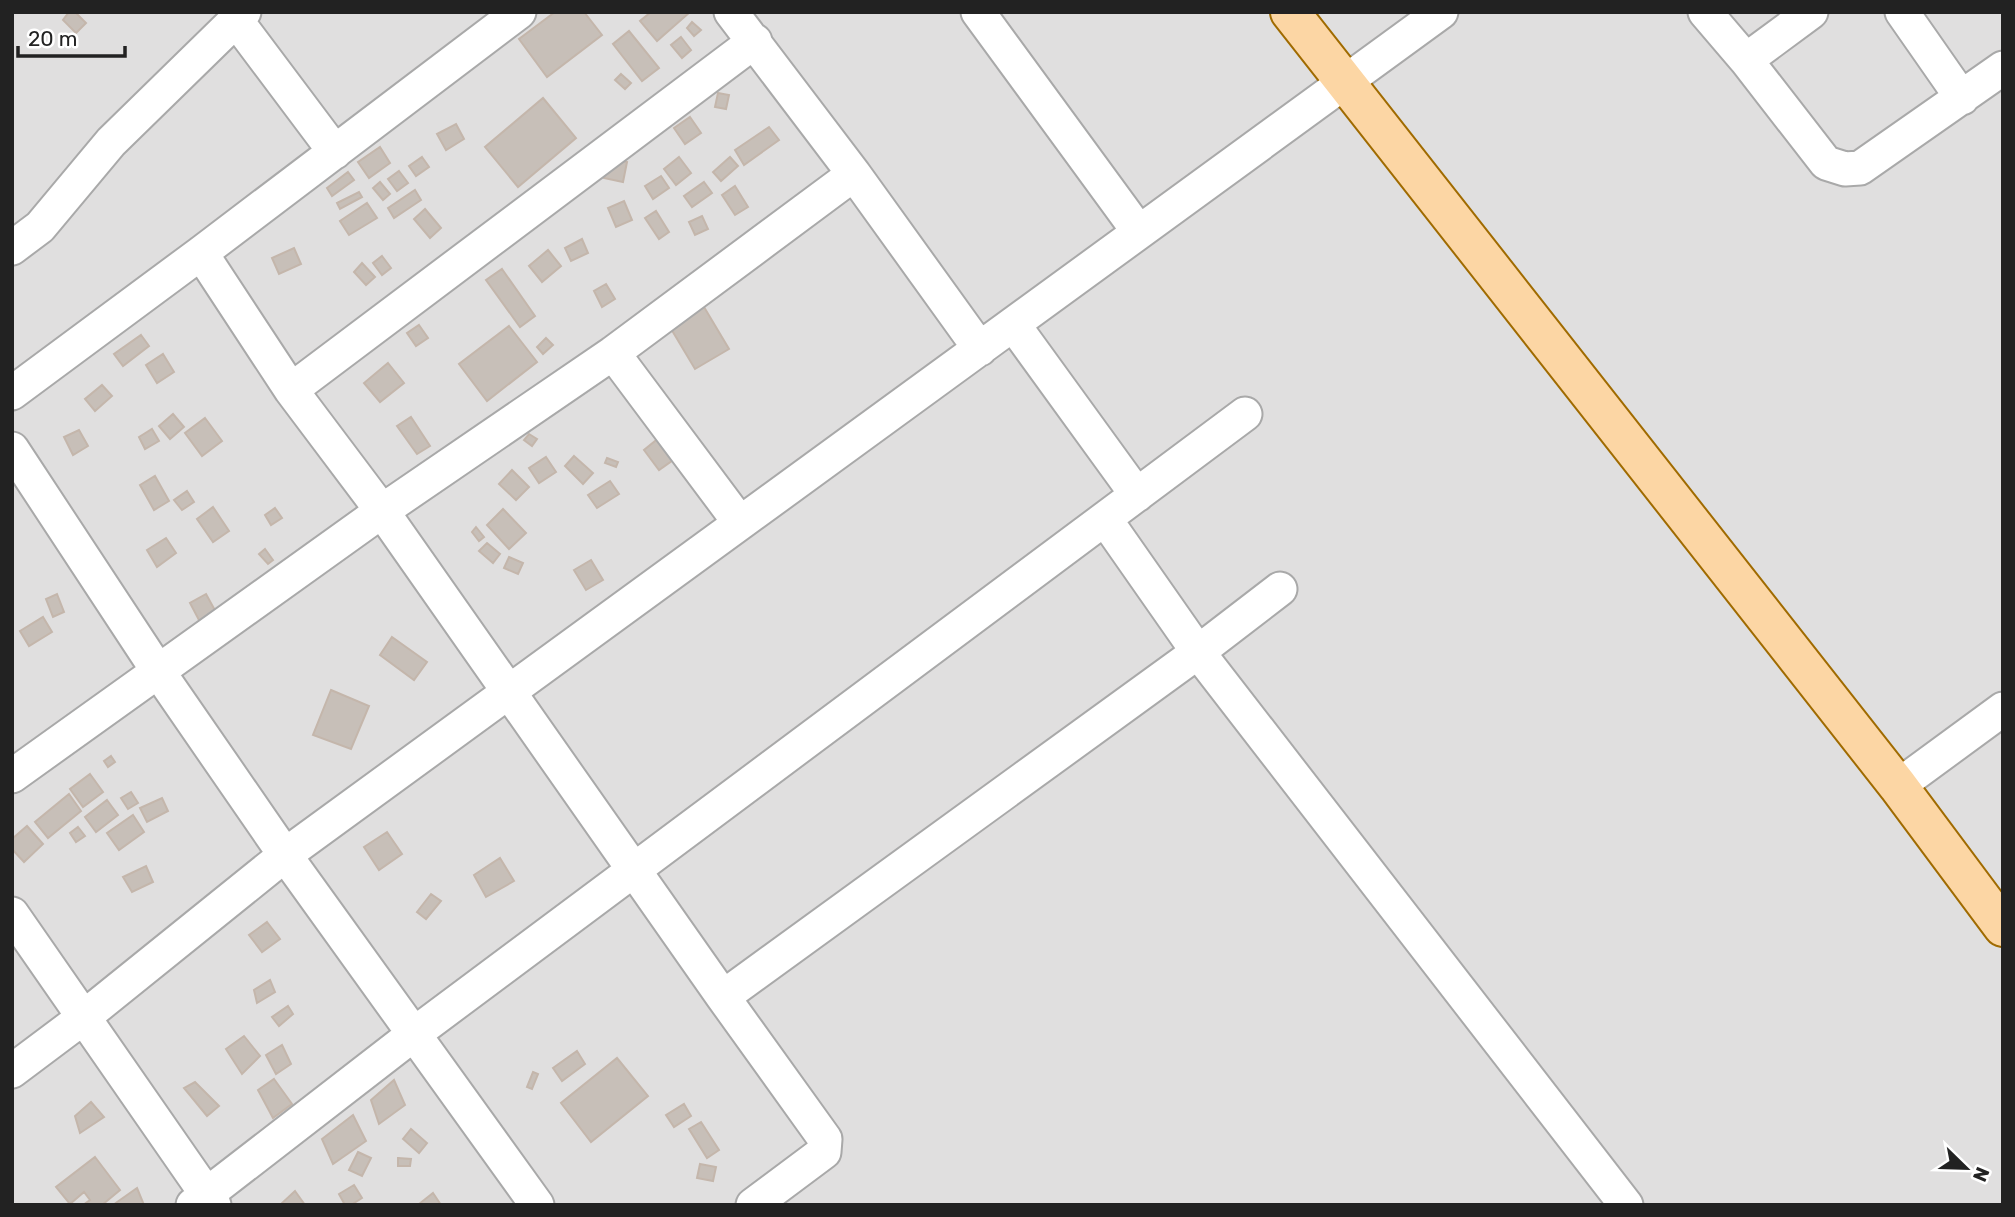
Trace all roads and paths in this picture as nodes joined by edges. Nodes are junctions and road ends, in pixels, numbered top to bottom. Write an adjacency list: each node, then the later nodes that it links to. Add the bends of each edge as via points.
1 (519, 12): 15 (street)
2 (731, 12): 10 (street)
3 (978, 12): 17 (street)
4 (1290, 12): 13 (main road)
5 (1441, 12): 13 (street)
6 (1704, 12): 11 (street)
7 (1811, 12): 11 (street)
8 (1902, 12): 14 (street)
9 (240, 16): 15 (street); 18 (street, via 111,142 40,227)
10 (755, 41): 16 (street); 23 (street)
11 (1746, 61): 14 (street, via 1826,163 1845,169 1860,168)
12 (2003, 68): 14 (street)
13 (1345, 83): 17 (street); 37 (main road)
14 (1962, 98)
15 (334, 152): 19 (street)
16 (854, 174): 21 (street); 22 (street)
17 (1139, 232): 20 (street)
18 (12, 248)
19 (201, 253): 23 (street); 24 (street)
20 (1013, 324): 21 (street); 27 (street)
21 (980, 349): 30 (street)
22 (613, 353): 28 (street); 30 (street)
23 (291, 390): 28 (street)
24 (12, 393)
25 (1245, 414): 27 (street)
26 (12, 449): 33 (street)
27 (1137, 495): 29 (street)
28 (382, 511): 33 (street); 34 (street)
29 (1105, 519): 32 (street); 39 (street)
30 (740, 523): 34 (street)
31 (1280, 589): 32 (street)
32 (1198, 652): 42 (street); 49 (street)
33 (158, 670): 36 (street); 38 (street)
34 (509, 692): 38 (street); 39 (street)
35 (2003, 709): 37 (street)
36 (12, 776)
37 (1898, 786): 41 (main road)
38 (285, 855): 43 (street); 44 (street)
39 (634, 871): 42 (street); 44 (street)
40 (12, 914): 43 (street)
41 (2003, 927)
42 (723, 997): 48 (street, via 825,1139 824,1152)
43 (84, 1017): 45 (street); 46 (street)
44 (414, 1034): 46 (street); 47 (street)
45 (12, 1071)
46 (205, 1201)
47 (537, 1205)
48 (753, 1205)
49 (1626, 1205)

